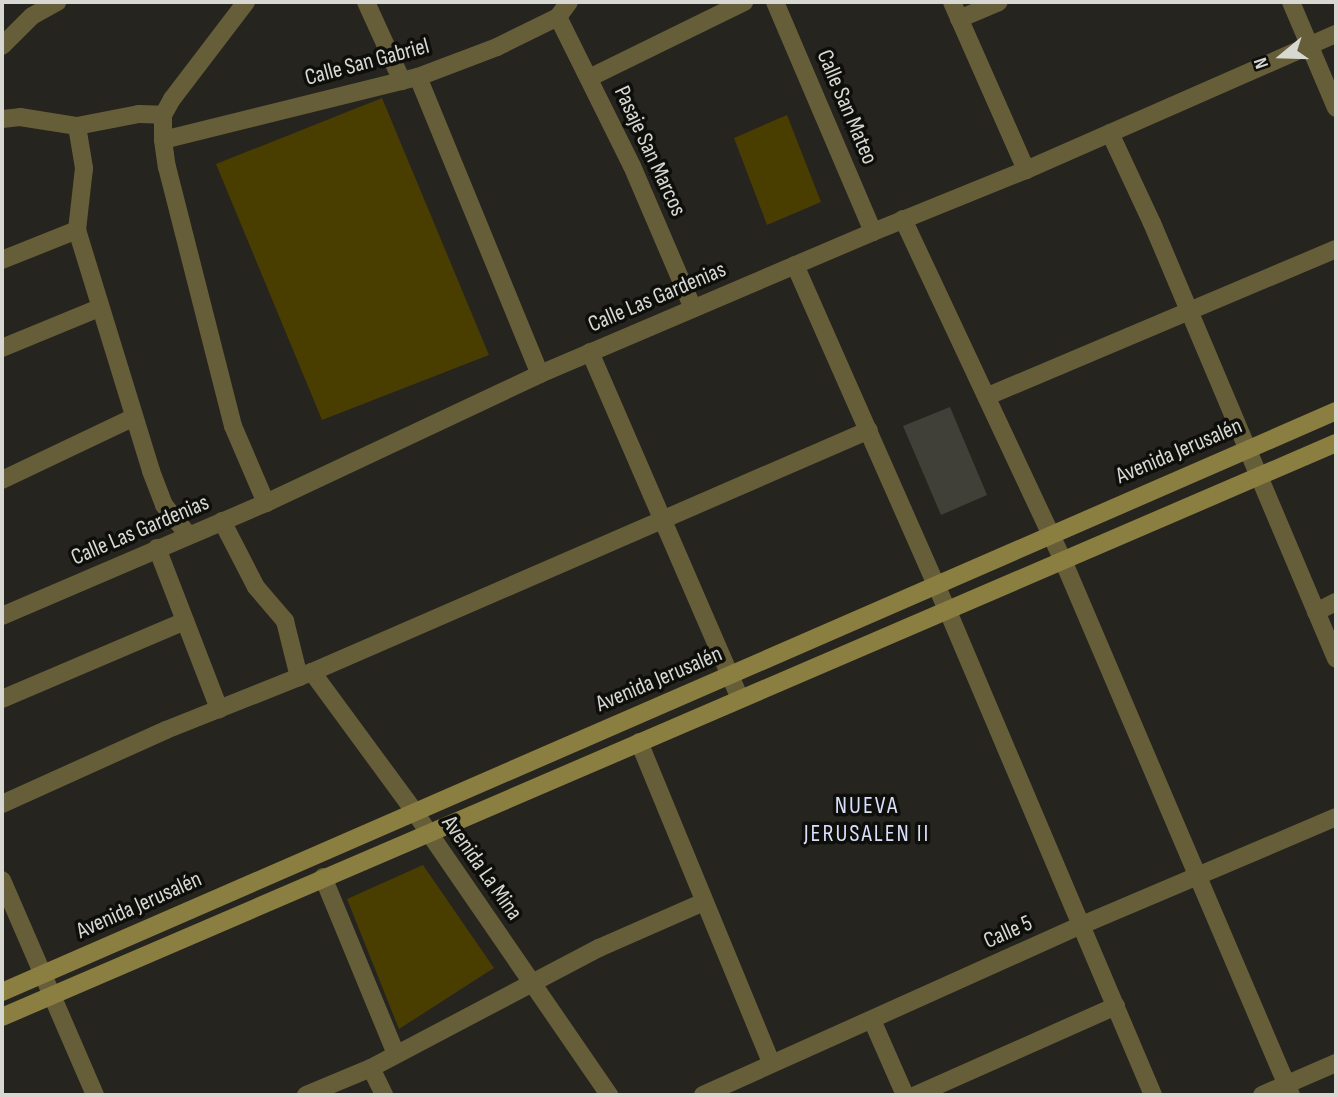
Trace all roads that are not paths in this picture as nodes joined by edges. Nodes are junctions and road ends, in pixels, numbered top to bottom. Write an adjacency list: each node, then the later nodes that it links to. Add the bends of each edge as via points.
1 (57, 2): 13 (street, via 32,16)
2 (246, 2): 18 (street, via 182,82)
3 (366, 2): 16 (street)
4 (569, 2): 10 (street, Calle San Gabriel)
5 (744, 2): 15 (street)
6 (775, 2): 26 (street, Calle San Mateo)
7 (952, 2): 11 (street)
8 (999, 2): 11 (street)
9 (1291, 2): 14 (street)
10 (558, 17): 15 (street, Pasaje San Marcos); 16 (street, Calle San Gabriel, via 497,47)
11 (959, 19): 23 (street)
12 (1336, 34): 14 (street, Calle Las Gardenias)
13 (2, 46)
14 (1310, 46): 17 (street); 21 (street, Calle Las Gardenias)
15 (589, 78): 31 (street, Pasaje San Marcos)
16 (410, 79): 22 (street, Calle San Gabriel); 35 (street)
17 (1336, 108)
18 (163, 115): 20 (street, via 139,114); 22 (street)
19 (2, 119): 20 (street, via 20,117)
20 (77, 127): 25 (street, via 84,168)
21 (1110, 133): 23 (street, Calle Las Gardenias); 32 (street)
22 (163, 139): 44 (street, via 233,426)
23 (1026, 170): 24 (street, Calle Las Gardenias)
24 (903, 219): 26 (street, Calle Las Gardenias); 36 (street)
25 (77, 230): 28 (street); 30 (street)
26 (873, 232): 29 (street, Calle Las Gardenias)
27 (1336, 249): 32 (street)
28 (2, 260)
29 (795, 265): 31 (street, Calle Las Gardenias); 39 (street)
30 (99, 308): 33 (street); 38 (street)
31 (693, 308): 34 (street, Calle Las Gardenias)
32 (1188, 313): 36 (street); 41 (street)
33 (2, 348)
34 (590, 352): 35 (street, Calle Las Gardenias); 45 (street)
35 (540, 374): 44 (street, Calle Las Gardenias)
36 (988, 396): 47 (street)
37 (1336, 411): 41 (street, Avenida Jerusalén)
38 (132, 418): 43 (street); 48 (street, via 164,505)
39 (869, 430): 45 (street); 51 (street)
40 (1336, 443): 42 (street, Avenida Jerusalén)
41 (1246, 449): 42 (street); 47 (street, Avenida Jerusalén)
42 (1258, 477): 50 (street, Avenida Jerusalén); 54 (street)
43 (2, 480)
44 (266, 503): 46 (street, Calle Las Gardenias)
45 (662, 519): 58 (street); 59 (street)
46 (222, 521): 48 (street, Calle Las Gardenias); 58 (street, via 256,587 285,621)
47 (1051, 533): 50 (street); 51 (street, Avenida Jerusalén)
48 (188, 535): 49 (street, Calle Las Gardenias)
49 (157, 548): 55 (street, Calle Las Gardenias); 56 (street)
50 (1062, 558): 53 (street, Avenida Jerusalén); 68 (street)
51 (937, 586): 53 (street); 59 (street, Avenida Jerusalén)
52 (1336, 603): 54 (street)
53 (947, 609): 61 (street, Avenida Jerusalén); 72 (street)
54 (1316, 612): 57 (street)
55 (2, 616)
56 (185, 621): 60 (street); 62 (street)
57 (1336, 659)
58 (305, 674): 62 (street); 65 (street, Avenida La Mina)
59 (729, 676): 61 (street); 65 (street, Avenida Jerusalén)
60 (2, 699)
61 (740, 699): 63 (street, Avenida Jerusalén)
62 (219, 709): 64 (street)
63 (639, 742): 67 (street, Avenida Jerusalén); 71 (street)
64 (2, 804)
65 (414, 811): 67 (street, Avenida La Mina); 73 (street, Avenida Jerusalén)
66 (1336, 817): 68 (street, Calle 5)
67 (427, 832): 69 (street, Avenida Jerusalén); 74 (street, Avenida La Mina)
68 (1198, 874): 72 (street, Calle 5); 84 (street)
69 (323, 877): 76 (street, Avenida Jerusalén); 80 (street)
70 (2, 880): 73 (street)
71 (704, 902): 74 (street); 81 (street)
72 (1082, 925): 77 (street); 79 (street, Calle 5)
73 (42, 974): 75 (street, Avenida Jerusalén); 76 (street)
74 (531, 982): 80 (street); 88 (street, Avenida La Mina)
75 (2, 992)
76 (51, 995): 78 (street, Avenida Jerusalén); 85 (street)
77 (1116, 1006): 91 (street); 92 (street)
78 (2, 1017)
79 (872, 1020): 81 (street, Calle 5); 90 (street)
80 (396, 1054): 83 (street)
81 (771, 1063): 89 (street, Calle 5)
82 (1336, 1063): 84 (street)
83 (372, 1068): 86 (street); 87 (street)
84 (1289, 1090): 93 (street)
85 (95, 1095)
86 (306, 1095)
87 (384, 1095)
88 (609, 1095)
89 (703, 1095)
90 (905, 1095)
91 (916, 1095)
92 (1153, 1095)
93 (1262, 1095)

